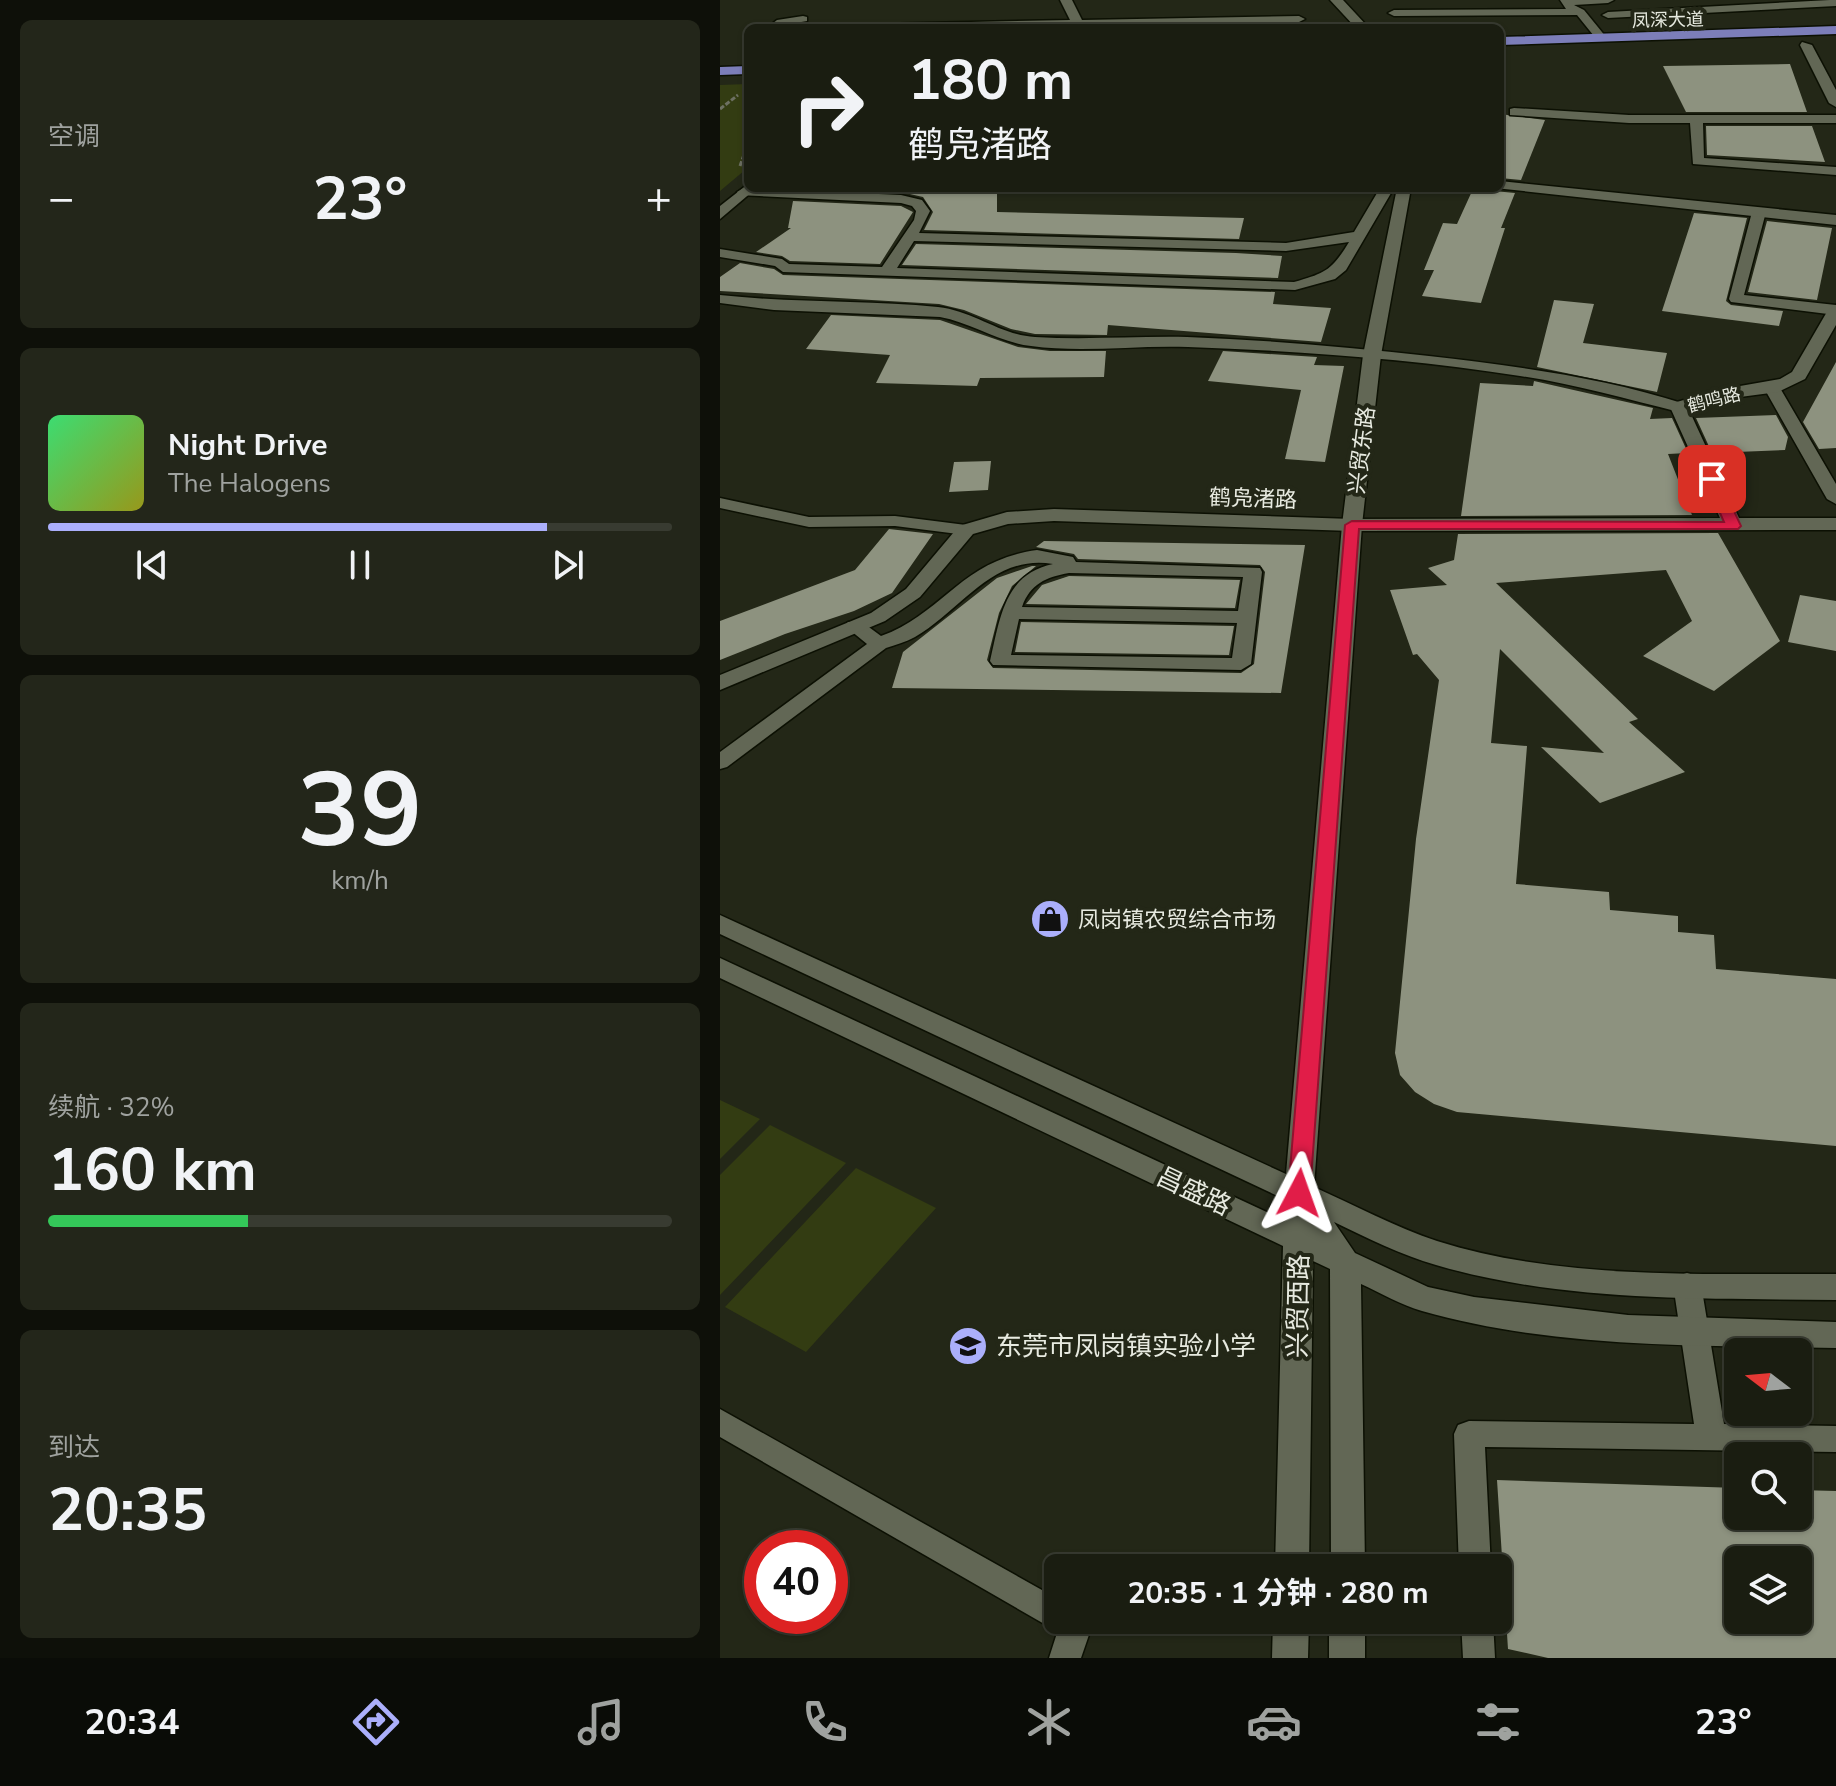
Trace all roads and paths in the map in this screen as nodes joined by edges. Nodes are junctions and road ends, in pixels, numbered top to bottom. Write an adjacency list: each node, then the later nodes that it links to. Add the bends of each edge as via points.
1 (1066, 0): 14 (lane)
2 (1336, 0): 16 (street)
3 (1608, 0): 5 (lane)
4 (1664, 0): 8 (lane)
5 (1552, 1): 7 (lane)
6 (1836, 3): 8 (lane)
7 (1580, 12): 9 (lane); 19 (lane)
8 (1676, 12): 10 (lane); 18 (lane)
9 (1394, 13)
10 (1608, 15)
11 (803, 19): 13 (lane)
12 (1299, 19): 15 (lane)
13 (778, 24)
14 (1078, 24)
15 (1142, 24)
16 (1359, 24)
17 (1836, 30): 18 (main road, 凤深大道)
18 (1702, 37): 19 (main road, 凤深大道)
19 (1602, 39): 20 (main road, 凤深大道)
20 (1504, 41)
21 (1836, 43): 22 (main road, 凤深大道)
22 (1806, 45): 23 (main road, 凤深大道); 29 (street)
23 (1504, 54)
24 (720, 58): 25 (main road)
25 (744, 58)
26 (744, 70): 27 (main road)
27 (720, 71)
28 (743, 91): 30 (path)
29 (1836, 103)
30 (720, 109)
31 (1514, 112): 32 (lane)
32 (1696, 119): 33 (lane); 34 (lane, via 1698,161)
33 (1836, 119)
34 (1836, 171)
35 (1504, 185): 40 (street)
36 (744, 192): 41 (street)
37 (780, 192): 44 (lane, via 917,203 923,211)
38 (1385, 192): 43 (lane)
39 (1403, 192): 49 (street, 兴贸东路)
40 (1759, 212): 42 (street); 48 (lane, via 1736,299)
41 (720, 214)
42 (1836, 220)
43 (1358, 236): 44 (lane, via 1286,247); 46 (lane, via 1330,276 1295,286)
44 (910, 237): 46 (lane)
45 (720, 253): 46 (lane, via 782,263 783,268)
46 (887, 271)
47 (720, 299): 49 (lane, via 940,312 1033,342 1188,342)
48 (1836, 310): 50 (street, 鹤鸣路, via 1799,375)
49 (1372, 354): 51 (lane, via 1521,371); 55 (street, 兴贸东路)
50 (1772, 388): 51 (street, 鹤鸣路); 52 (lane)
51 (1679, 407): 56 (street, 鹤鸣路)
52 (1836, 499)
53 (720, 503): 57 (lane, via 809,522 895,521)
54 (1836, 524): 56 (street, 鹤凫渚路)
55 (1352, 525): 56 (street, 鹤凫渚路); 57 (street, 鹤凫渚路, via 1054,515 1007,518); 67 (street, 兴贸东路)
56 (1733, 526)
57 (966, 530): 61 (street, via 913,593)
58 (1069, 567): 59 (lane, via 1033,576 1018,589); 60 (lane, via 1253,572); 62 (lane, via 1066,561 1037,556 1013,559 985,572 908,633)
59 (1012, 613): 60 (lane); 60 (lane, via 1000,661 1241,664)
60 (1247, 617)
61 (855, 626): 62 (lane); 63 (street)
62 (879, 644): 64 (lane)
63 (720, 683)
64 (720, 762)
65 (720, 924): 67 (street, 昌盛路)
66 (720, 967): 68 (street, 昌盛路)
67 (1299, 1193): 68 (street, 兴贸西路); 69 (street, 兴贸西路); 70 (street, 昌盛路, via 1433,1251 1493,1267 1617,1282)
68 (1299, 1241): 69 (street, 昌盛路); 77 (street, 兴贸西路)
69 (1345, 1263): 72 (street, 昌盛路, via 1423,1299 1479,1313); 78 (street, 兴贸西路)
70 (1687, 1284): 71 (street, 昌盛路); 72 (lane)
71 (1836, 1287)
72 (1695, 1332): 73 (street, 昌盛路); 75 (lane)
73 (1836, 1335)
74 (720, 1422): 80 (lane)
75 (1711, 1437): 76 (lane); 79 (lane, via 1469,1434)
76 (1836, 1439)
77 (1292, 1554)
78 (1348, 1554)
79 (1474, 1554)
80 (1044, 1608)
81 (1073, 1634): 85 (lane)
82 (1291, 1634): 86 (street)
83 (1347, 1634): 87 (street)
84 (1478, 1634): 88 (lane)
85 (1065, 1658)
86 (1290, 1658)
87 (1347, 1658)
88 (1479, 1658)

